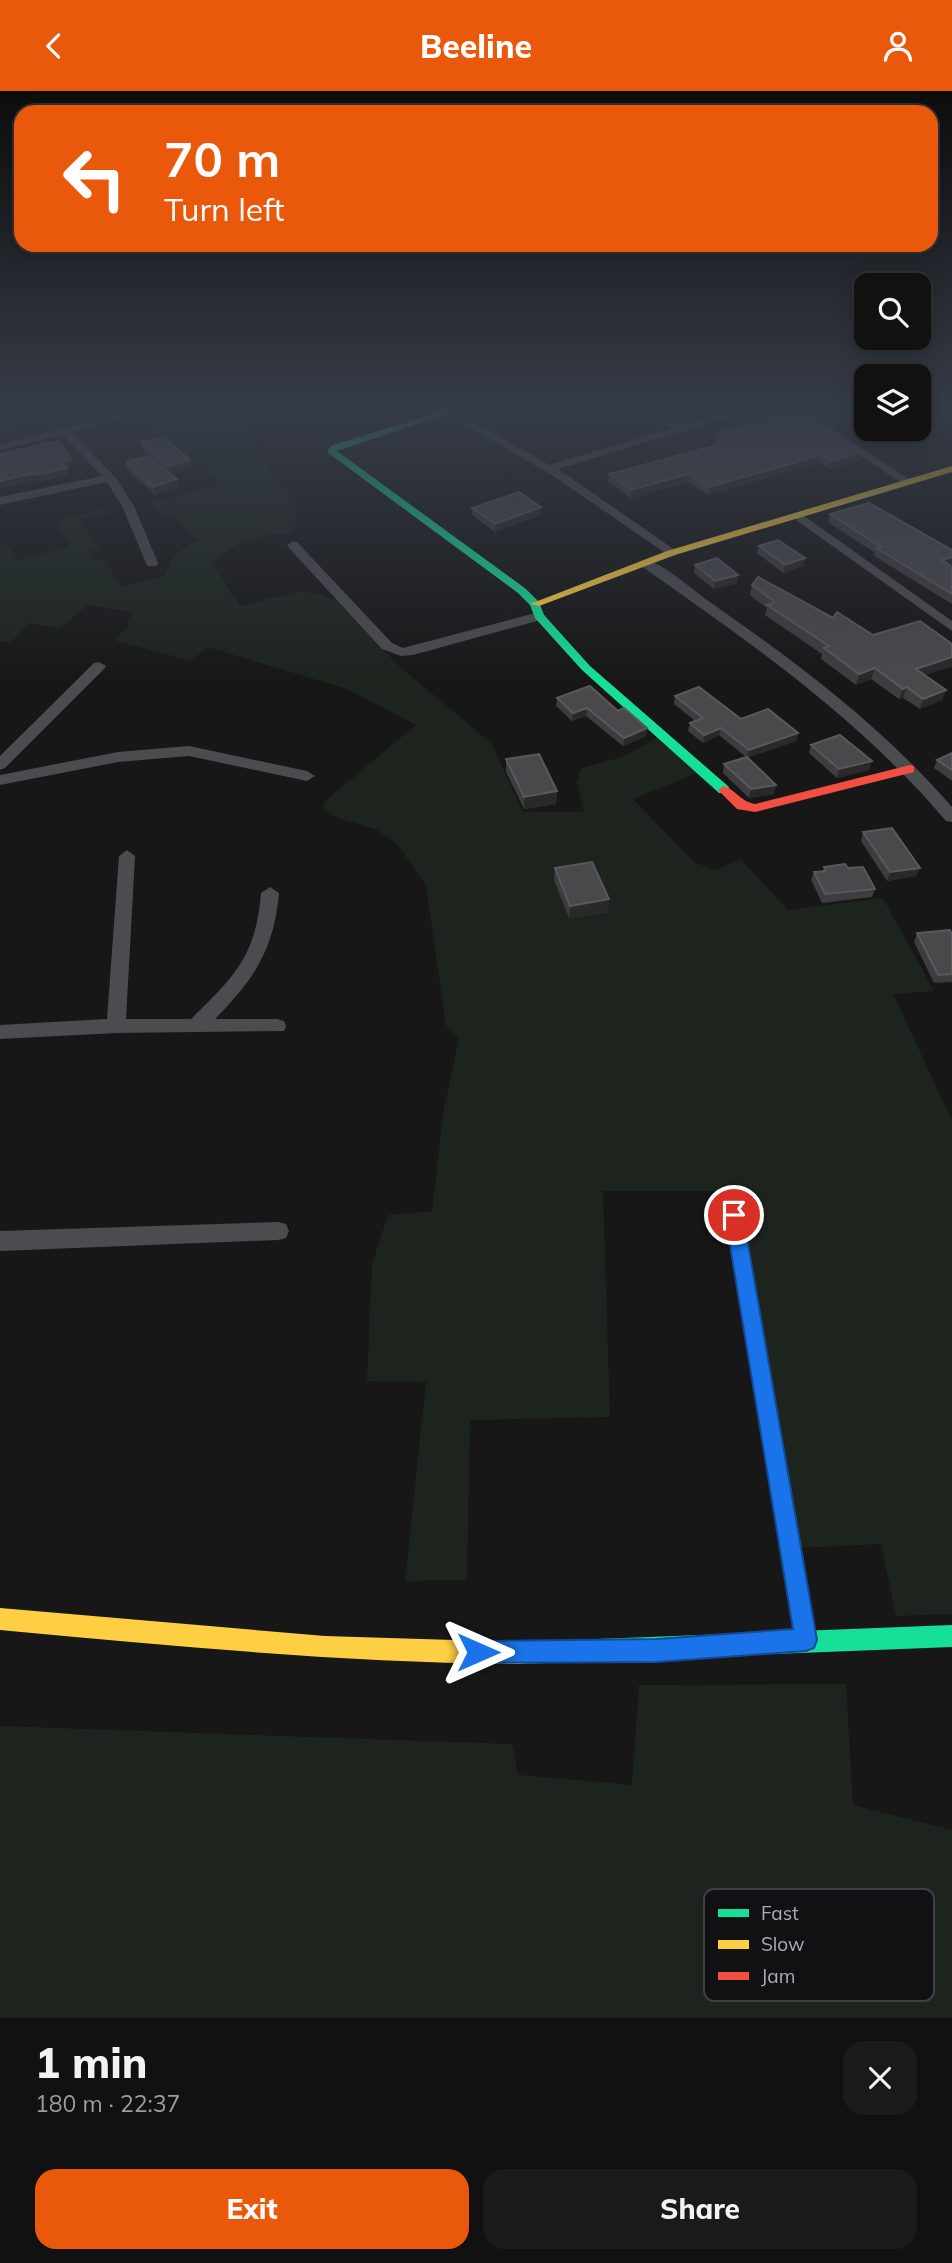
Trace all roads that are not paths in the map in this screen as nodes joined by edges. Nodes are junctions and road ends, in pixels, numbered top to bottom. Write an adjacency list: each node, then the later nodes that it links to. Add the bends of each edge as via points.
1 (125, 501): 8 (street)
2 (401, 501): 10 (street, via 522,591)
3 (594, 501): 7 (street)
4 (849, 501): 5 (street)
5 (800, 517): 7 (street); 11 (street)
6 (293, 545): 10 (street, via 387,646 401,652)
7 (671, 554): 9 (street)
8 (152, 563)
9 (645, 563): 10 (street); 14 (street, via 796,671)
10 (537, 610): 14 (street, via 586,668 742,806 755,808)
11 (952, 627)
12 (99, 666): 13 (street)
13 (0, 765)
14 (910, 769): 17 (street)
15 (307, 776): 16 (street, via 189,751 118,757)
16 (0, 780)
17 (952, 817)
18 (127, 856): 20 (street)
19 (270, 893): 21 (street, via 260,953 239,983)
20 (116, 1026): 21 (street); 23 (street)
21 (196, 1026): 22 (street)
22 (277, 1026)
23 (0, 1032)
24 (734, 1215): 29 (street)
25 (278, 1231): 26 (street)
26 (0, 1241)
27 (0, 1619): 29 (street, via 401,1652 657,1650)
28 (952, 1636): 29 (street)
29 (806, 1640)

